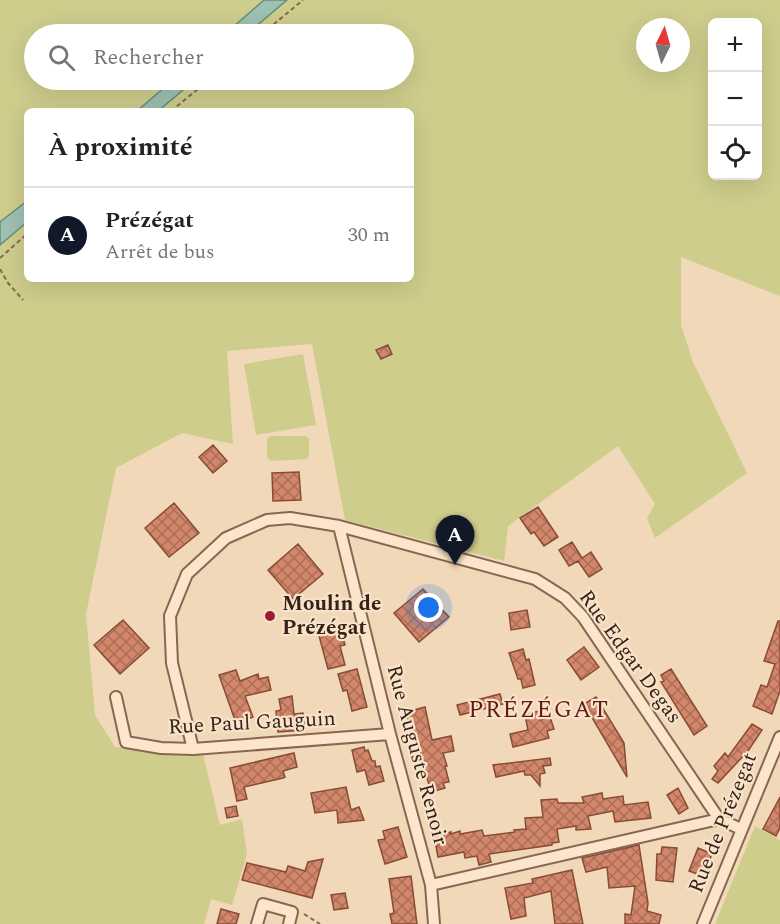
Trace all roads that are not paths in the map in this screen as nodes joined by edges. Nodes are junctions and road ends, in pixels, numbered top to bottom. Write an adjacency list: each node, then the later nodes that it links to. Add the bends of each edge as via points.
1 (339, 526): 3 (street, Rue Auguste Renoir); 5 (street, Rue Edgar Degas, via 290,518 267,519 226,538 187,574 170,616 172,663); 6 (street, Rue Edgar Degas, via 535,579 565,598 583,617)
2 (116, 697): 5 (street, Rue Paul Gauguin, via 126,742)
3 (390, 734): 5 (street, Rue Paul Gauguin); 8 (street, Rue Auguste Renoir)
4 (780, 738): 7 (street, Rue de Prézegat)
5 (193, 749)
6 (719, 819): 7 (street); 8 (street)
7 (741, 829): 12 (street, Rue de Prézegat)
8 (431, 885): 11 (street, Rue Auguste Renoir)
9 (257, 924): 10 (street, via 263,904 292,912)
10 (289, 924)
11 (434, 924)
12 (703, 924)

